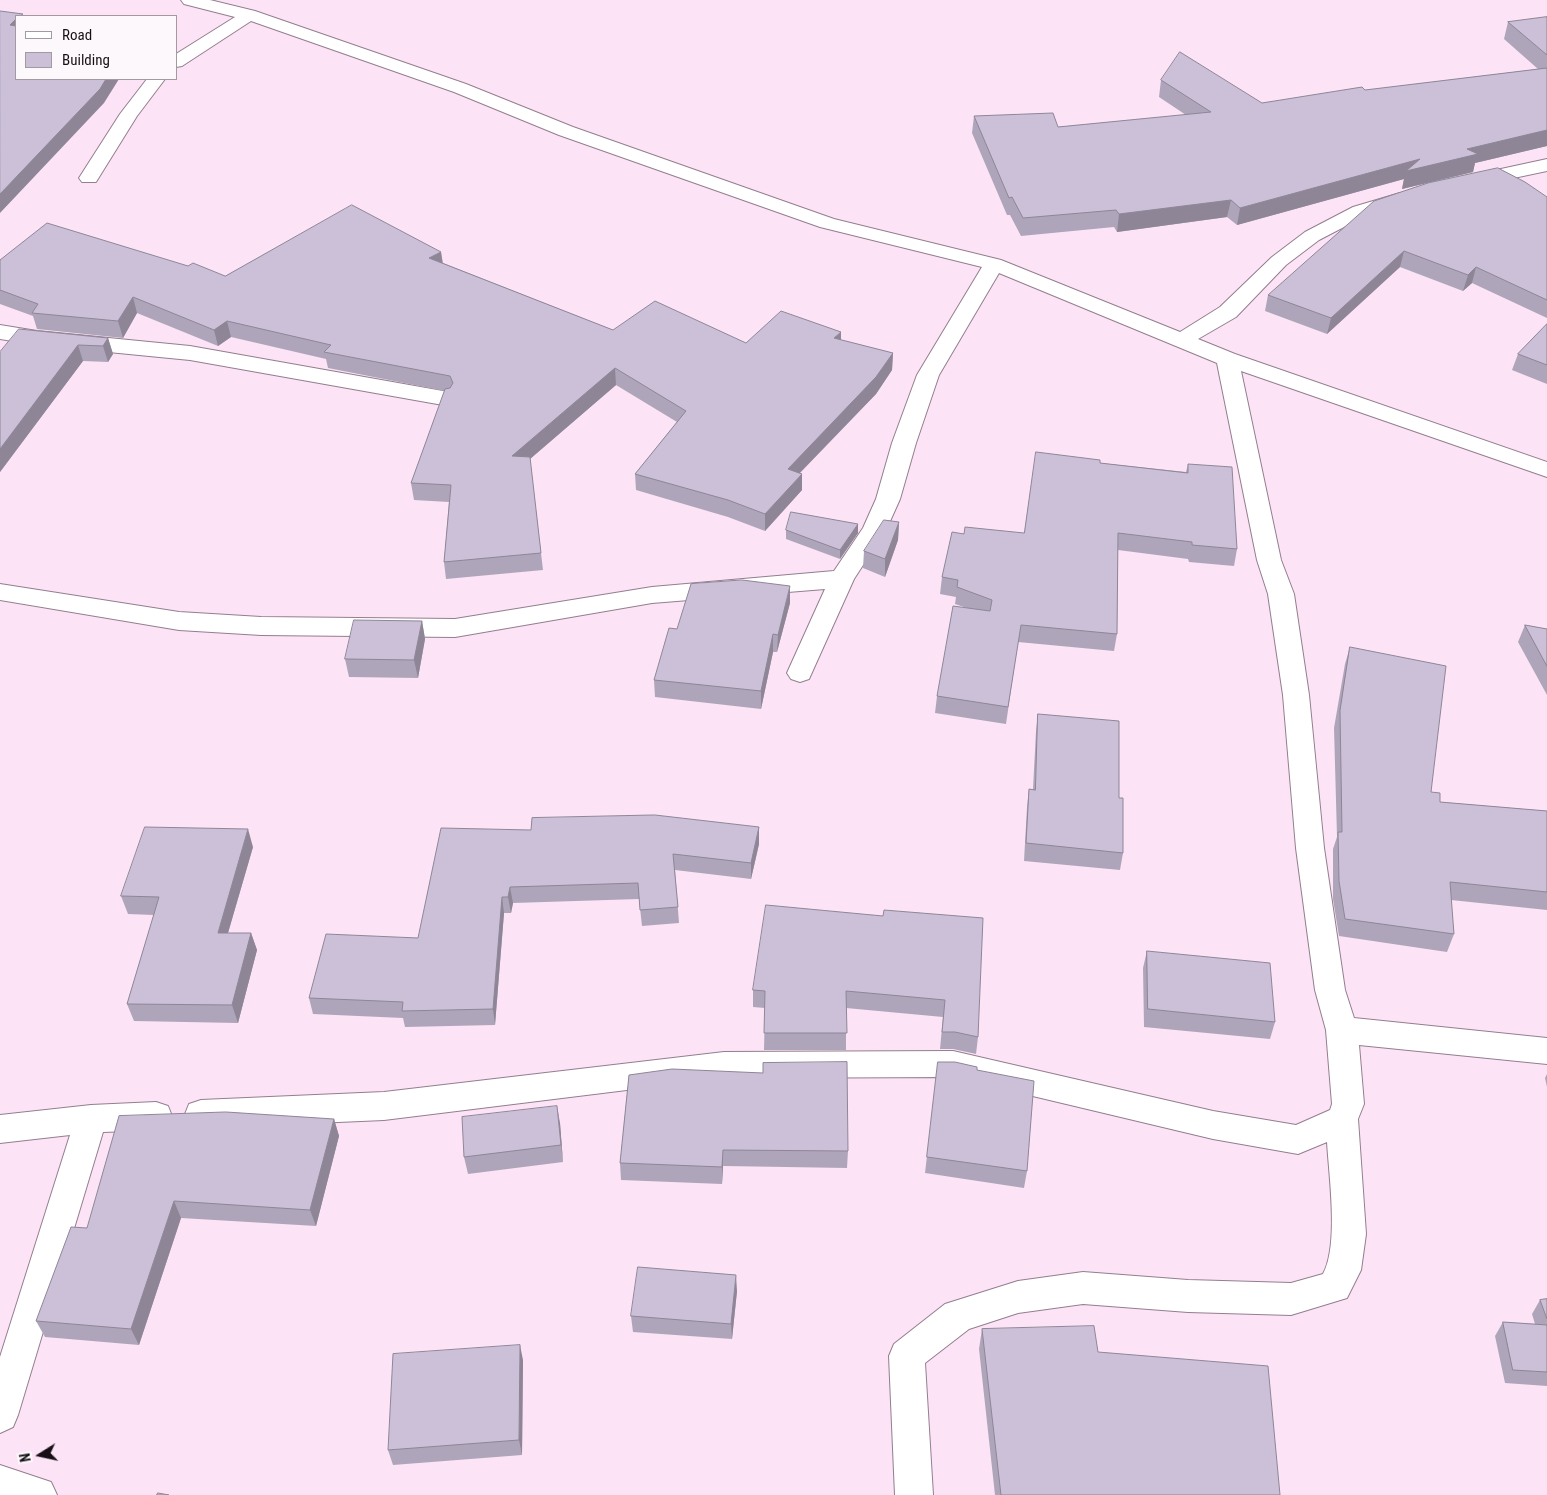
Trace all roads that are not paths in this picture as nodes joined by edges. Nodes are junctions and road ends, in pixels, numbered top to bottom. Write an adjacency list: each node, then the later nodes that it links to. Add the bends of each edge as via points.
1 (190, 0): 2 (street)
2 (249, 15): 3 (street); 9 (street, via 460,88 566,131 827,223)
3 (178, 61)
4 (155, 80): 6 (street, via 128,114)
5 (1547, 166): 7 (street)
6 (90, 178)
7 (1449, 186)
8 (1421, 192): 11 (street, via 1360,211 1312,236 1279,261 1228,312)
9 (994, 264): 11 (street); 15 (street, via 928,376 888,499 875,528)
10 (0, 332): 13 (street, via 190,353)
11 (1180, 341): 12 (street)
12 (1227, 359): 14 (street); 18 (street, via 1269,560 1281,594 1330,990)
13 (443, 398)
14 (1547, 470)
15 (842, 579): 16 (street, via 652,595 455,628 261,626 179,621); 17 (street)
16 (0, 592)
17 (800, 673)
18 (1342, 1030): 19 (street); 21 (street, via 1348,1104)
19 (1547, 1051)
20 (91, 1119): 21 (street, via 384,1106 724,1065 953,1064 1213,1125 1298,1140); 22 (street); 23 (street)
21 (1342, 1119): 26 (street, via 1349,1234 1344,1270 1335,1287 1291,1299 1083,1288 1018,1297 958,1316 907,1356)
22 (0, 1129)
23 (0, 1415)
24 (0, 1484): 25 (street)
25 (38, 1495)
26 (914, 1495)

